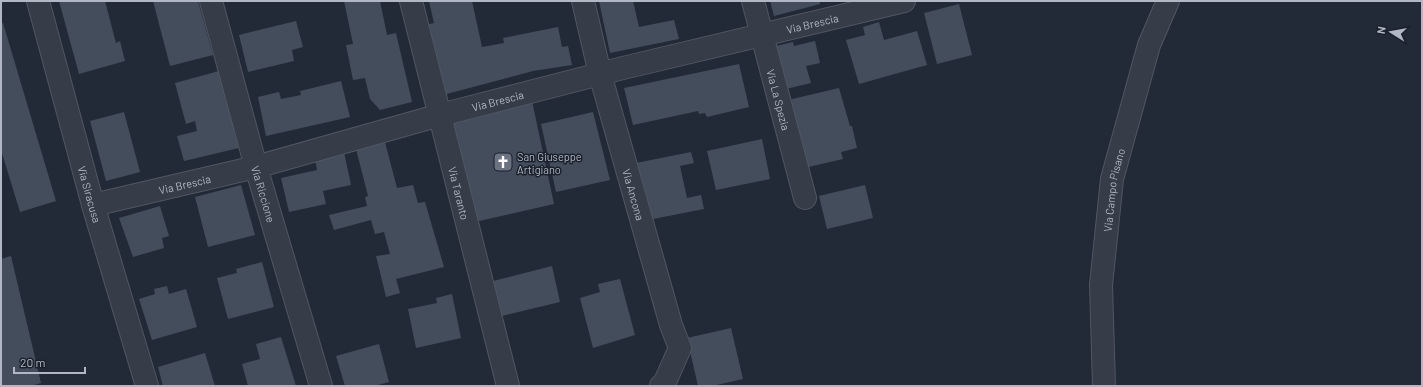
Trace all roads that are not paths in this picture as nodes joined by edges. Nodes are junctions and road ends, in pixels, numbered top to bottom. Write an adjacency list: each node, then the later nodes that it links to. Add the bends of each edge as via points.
1 (38, 1): 13 (street, Via Siracusa)
2 (210, 1): 11 (street, Via Riccione)
3 (411, 1): 10 (street, Via Taranto)
4 (583, 1): 9 (street, Via Ancona)
5 (754, 1): 8 (street, Via La Spezia)
6 (904, 1): 8 (street, Via Brescia)
7 (1168, 1): 18 (street, Via Campo Pisano, via 1149,45 1112,179 1101,285)
8 (761, 34): 9 (street, Via Brescia); 12 (street, Via La Spezia)
9 (600, 74): 10 (street, Via Brescia); 14 (street, Via Ancona, via 669,318 680,348)
10 (440, 115): 11 (street, Via Brescia); 17 (street, Via Taranto)
11 (256, 167): 13 (street, Via Brescia); 16 (street, Via Riccione)
12 (805, 198)
13 (93, 204): 15 (street, Via Siracusa)
14 (663, 385)
15 (147, 386)
16 (321, 386)
17 (508, 386)
18 (1104, 386)

